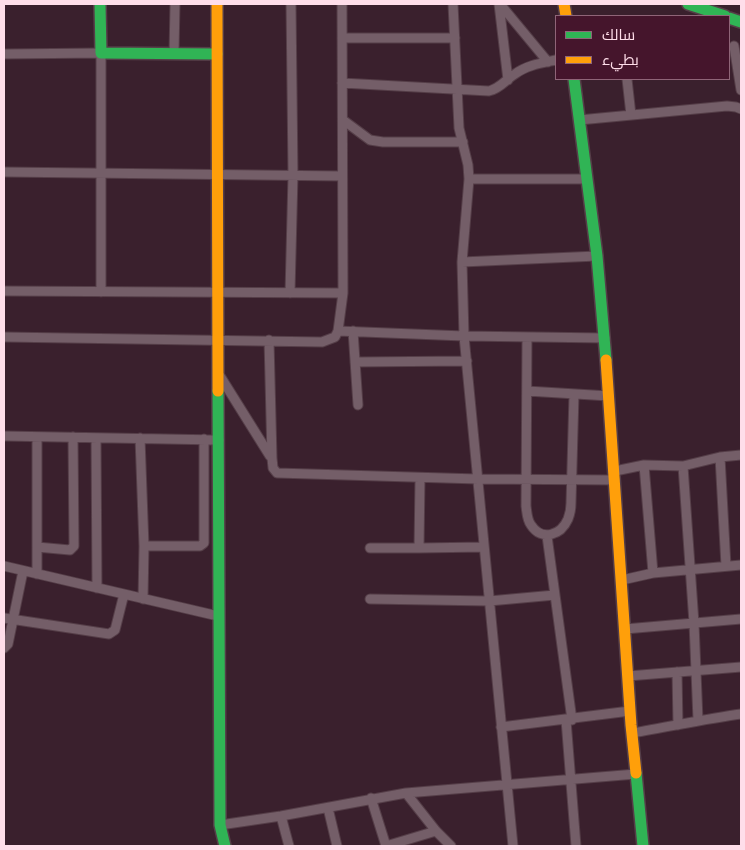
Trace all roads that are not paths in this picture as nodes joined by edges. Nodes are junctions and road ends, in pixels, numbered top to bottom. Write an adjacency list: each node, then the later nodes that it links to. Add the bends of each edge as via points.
1 (100, 4): 13 (main road)
2 (176, 4): 14 (street)
3 (217, 4): 16 (main road)
4 (291, 4): 32 (street)
5 (342, 4): 10 (street)
6 (454, 4): 11 (street)
7 (500, 4): 17 (street); 18 (street)
8 (688, 4): 9 (main road)
9 (722, 15)
10 (342, 38): 11 (street); 21 (street)
11 (455, 38): 22 (street)
12 (735, 48): 23 (street)
13 (101, 53): 14 (main road); 15 (street); 30 (street)
14 (174, 53): 16 (main road)
15 (4, 54)
16 (217, 54): 31 (main road)
17 (552, 61): 18 (street, via 526,67)
18 (508, 80): 22 (street, via 489,91)
19 (574, 80): 27 (main road)
20 (627, 80): 25 (street)
21 (342, 83): 22 (street); 26 (street)
22 (458, 89): 28 (street)
23 (741, 90)
24 (741, 109): 25 (street, via 727,106)
25 (631, 115): 27 (street)
26 (343, 120): 28 (street, via 370,140); 33 (street)
27 (579, 120): 35 (main road)
28 (462, 142): 34 (street)
29 (4, 172): 30 (street)
30 (101, 173): 31 (street); 39 (street)
31 (218, 174): 32 (street); 40 (main road)
32 (293, 175): 33 (street); 41 (street)
33 (342, 176): 42 (street)
34 (469, 179): 35 (street); 37 (street)
35 (587, 179): 36 (main road)
36 (597, 256): 37 (street); 48 (main road)
37 (462, 262): 45 (street)
38 (4, 292): 39 (street)
39 (101, 292): 40 (street)
40 (219, 293): 41 (street); 49 (main road)
41 (290, 293): 42 (street)
42 (343, 294): 43 (street)
43 (338, 331): 44 (street); 50 (street, via 335,337 322,342)
44 (353, 331): 45 (street); 52 (street)
45 (464, 336): 47 (street); 51 (street)
46 (4, 337): 49 (street)
47 (527, 337): 48 (street); 54 (street)
48 (605, 338): 56 (main road)
49 (219, 339): 50 (street); 53 (main road)
50 (269, 340): 67 (street)
51 (467, 361): 52 (street); 72 (street)
52 (355, 362): 57 (street)
53 (219, 374): 64 (main road); 67 (street)
54 (527, 392): 55 (street); 73 (street)
55 (574, 394): 56 (street); 74 (street)
56 (610, 396): 70 (main road)
57 (358, 405)
58 (4, 436): 59 (street)
59 (37, 437): 60 (street); 78 (street)
60 (72, 437): 61 (street); 78 (street, via 74,546 70,550)
61 (96, 438): 62 (street); 89 (street)
62 (140, 438): 63 (street); 76 (street)
63 (204, 440): 64 (street); 76 (street, via 204,543 200,546)
64 (219, 440): 95 (main road)
65 (741, 455): 66 (street)
66 (720, 457): 69 (street); 83 (street)
67 (272, 458): 71 (street, via 279,474)
68 (644, 465): 69 (street); 70 (street); 87 (street)
69 (683, 466): 84 (street)
70 (615, 476): 74 (street); 88 (main road)
71 (420, 478): 72 (street); 80 (street)
72 (478, 479): 73 (street); 77 (street)
73 (525, 479): 74 (street); 75 (street, via 527,516 539,534)
74 (572, 480): 75 (street, via 569,517 564,528)
75 (547, 536): 91 (street)
76 (144, 546): 92 (street)
77 (484, 546): 80 (street); 94 (street)
78 (37, 547): 86 (street)
79 (370, 548): 80 (street)
80 (419, 548)
81 (741, 565): 83 (street)
82 (4, 566): 85 (street)
83 (726, 566): 84 (street)
84 (690, 570): 87 (street); 99 (street)
85 (23, 571): 86 (street); 98 (street)
86 (37, 574): 89 (street)
87 (653, 574): 88 (street)
88 (622, 580): 100 (main road)
89 (97, 588): 90 (street)
90 (124, 594): 92 (street); 98 (street, via 115,630 109,634)
91 (555, 595): 94 (street); 108 (street)
92 (143, 599): 95 (street)
93 (370, 599): 94 (street)
94 (489, 601): 111 (street)
95 (218, 616): 120 (main road)
96 (4, 618): 98 (street)
97 (741, 620): 99 (street)
98 (13, 621): 101 (street, via 8,644)
99 (694, 623): 100 (street); 103 (street)
100 (625, 629): 105 (main road)
101 (4, 648)
102 (741, 667): 103 (street)
103 (696, 670): 104 (street); 109 (street)
104 (677, 672): 105 (street); 110 (street)
105 (628, 676): 106 (main road)
106 (630, 711): 108 (street); 112 (main road)
107 (741, 714): 109 (street)
108 (569, 720): 111 (street); 114 (street)
109 (698, 720): 110 (street)
110 (678, 725): 112 (street)
111 (501, 727): 115 (street)
112 (632, 733): 113 (main road)
113 (636, 774): 114 (street); 129 (main road)
114 (570, 779): 115 (street); 128 (street)
115 (506, 784): 116 (street); 127 (street)
116 (406, 793): 117 (street); 121 (street)
117 (371, 798): 118 (street); 125 (street)
118 (328, 808): 119 (street); 124 (street)
119 (281, 816): 120 (street); 123 (street)
120 (220, 825): 122 (main road)
121 (436, 831): 125 (street); 126 (street)
122 (225, 846)
123 (288, 846)
124 (337, 846)
125 (386, 846)
126 (450, 846)
127 (513, 846)
128 (576, 846)
129 (643, 846)

